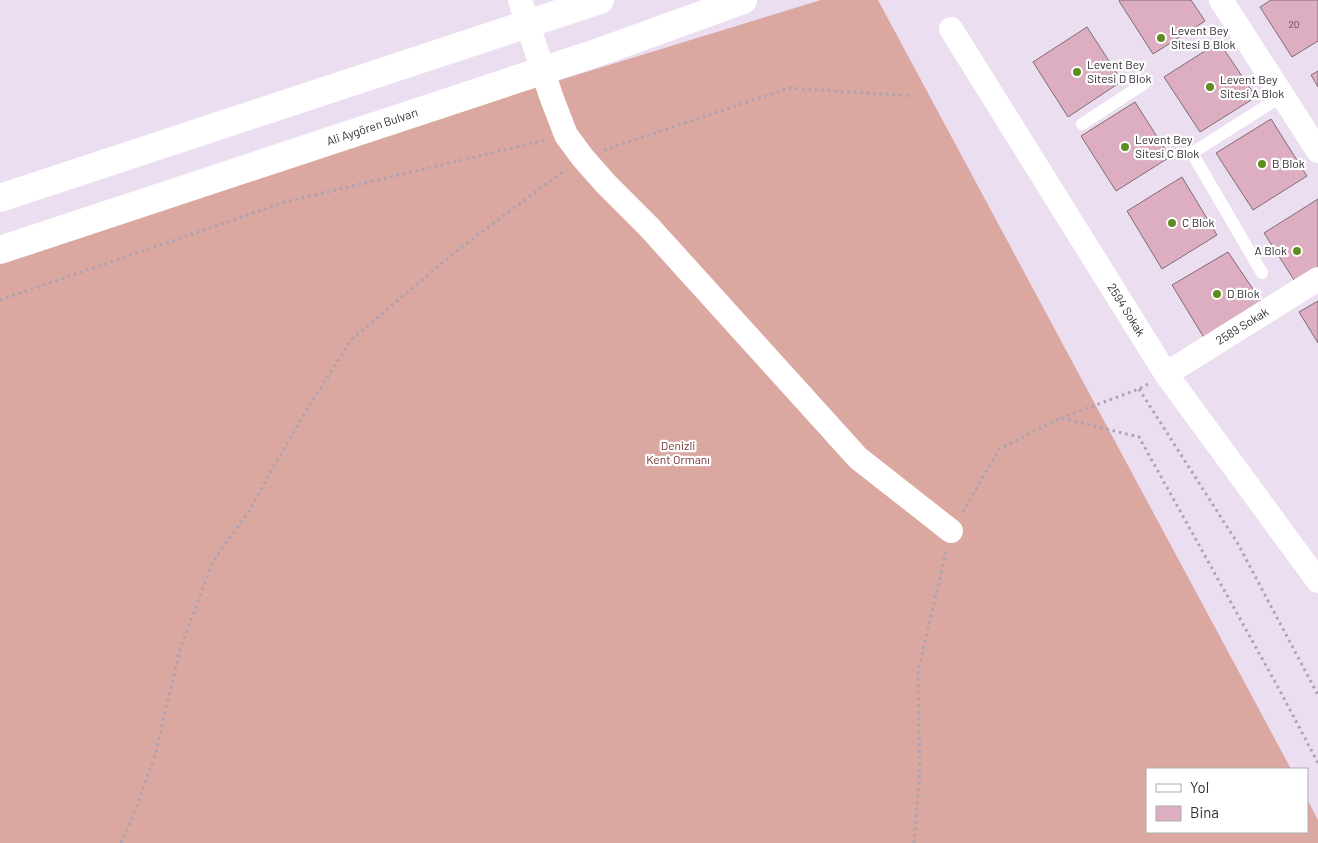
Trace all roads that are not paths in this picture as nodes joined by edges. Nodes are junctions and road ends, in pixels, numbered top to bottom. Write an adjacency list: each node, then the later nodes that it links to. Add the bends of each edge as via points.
1 (600, 0): 10 (main road)
2 (743, 0): 11 (main road, Ali Aygören Bulvarı, via 602,51)
3 (1221, 0): 7 (street)
4 (521, 1): 15 (street, via 566,135 583,158 858,458)
5 (951, 29): 14 (street, 2594 Sokak)
6 (1145, 84): 8 (lane)
7 (1282, 96): 9 (street); 12 (lane, via 1192,153)
8 (1082, 124)
9 (1318, 151)
10 (0, 198)
11 (0, 250)
12 (1262, 273)
13 (1318, 279): 14 (street, 2589 Sokak)
14 (1166, 374): 16 (street, 2594 Sokak)
15 (951, 531)
16 (1318, 581)

